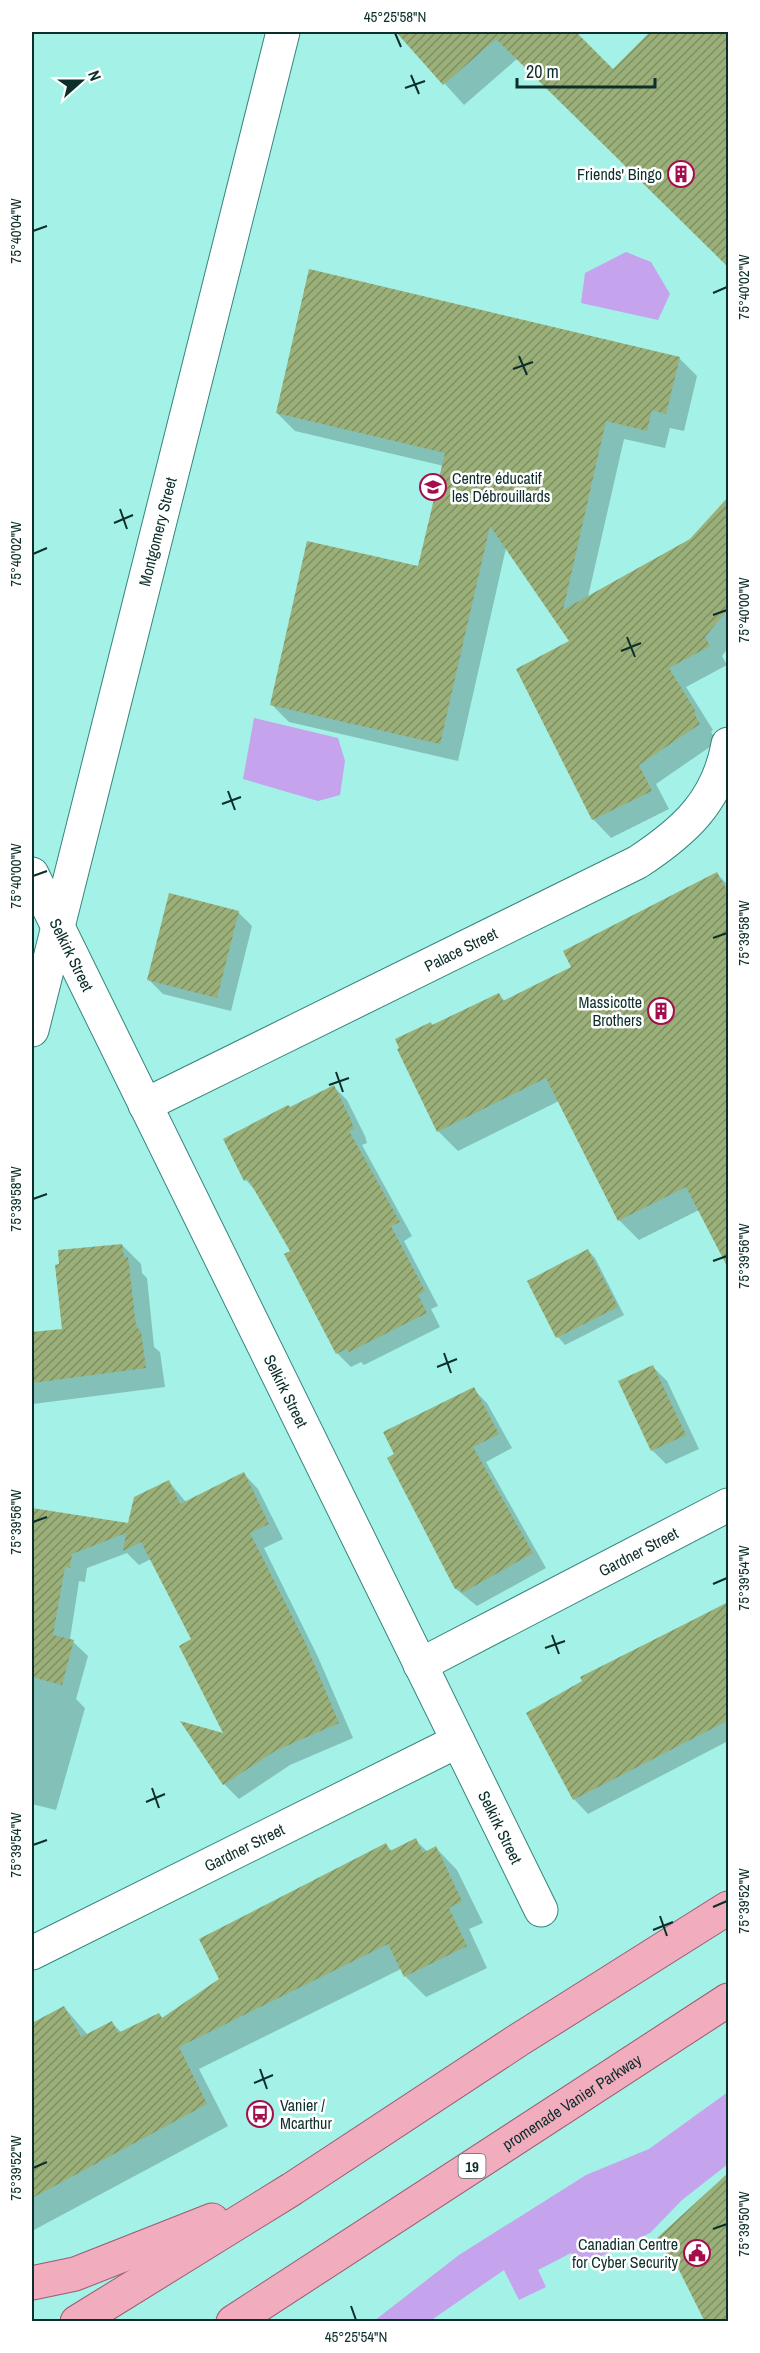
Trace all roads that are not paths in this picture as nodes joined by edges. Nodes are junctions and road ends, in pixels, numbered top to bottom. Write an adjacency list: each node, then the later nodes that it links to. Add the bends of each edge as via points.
1 (283, 32): 4 (street, Montgomery Street)
2 (729, 744): 6 (street, Palace Street, via 711,798 666,844 638,862)
3 (32, 874): 4 (street, Selkirk Street)
4 (58, 927): 5 (street, Montgomery Street); 6 (street, Selkirk Street)
5 (32, 1030)
6 (145, 1105): 8 (street, Selkirk Street)
7 (729, 1505): 8 (street, Gardner Street)
8 (420, 1665): 9 (street, Selkirk Street)
9 (458, 1741): 11 (street, Selkirk Street); 12 (street, Gardner Street)
10 (729, 1908): 14 (main road)
11 (541, 1910)
12 (32, 1953)
13 (729, 2000): 17 (main road, promenade Vanier Parkway / 19)
14 (292, 2189): 15 (main road, via 75,2274); 16 (main road)
15 (32, 2283)
16 (77, 2322)
17 (233, 2322)

